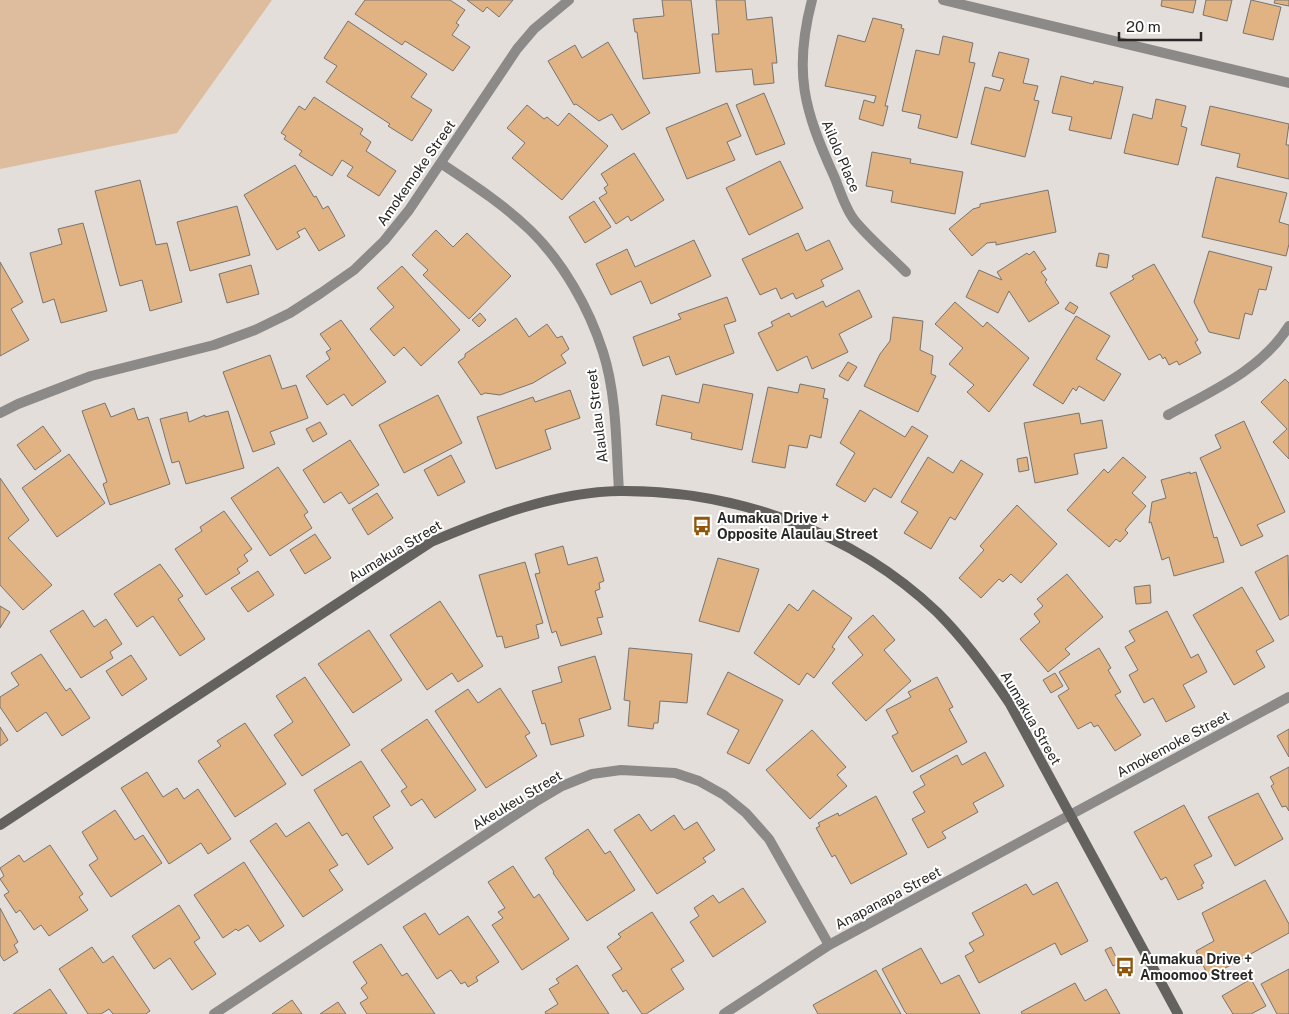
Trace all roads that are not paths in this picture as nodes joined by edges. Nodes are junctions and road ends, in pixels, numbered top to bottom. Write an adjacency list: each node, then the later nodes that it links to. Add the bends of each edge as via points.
1 (569, 0): 5 (street, Amokemoke Street, via 547,16 518,49)
2 (812, 0): 6 (street, Ailolo Place, via 801,68 814,133 853,219)
3 (943, 0): 4 (street)
4 (1289, 83)
5 (442, 164): 8 (street, Amokemoke Street, via 384,241 354,270 290,313 214,345 91,376 34,397); 10 (street, Alaulau Street, via 499,203 530,230 551,254 576,292 603,353 613,408)
6 (906, 272)
7 (1289, 326): 9 (street, via 1255,364)
8 (0, 414)
9 (1168, 415)
10 (619, 491): 12 (street, Aumakua Street, via 716,500 758,510 827,537 901,581 937,613 985,666 1010,704); 13 (street, Aumakua Street, via 516,509 431,542)
11 (1289, 697): 12 (street, Amokemoke Street)
12 (1070, 815): 14 (street, Anapanapa Street); 17 (street, Aumakua Street)
13 (0, 825)
14 (829, 945): 15 (street, Akeukeu Street, via 769,839 746,813 699,781 675,774 621,770 592,774 535,802); 16 (street, Anapanapa Street)
15 (214, 1014)
16 (724, 1014)
17 (1178, 1014)

